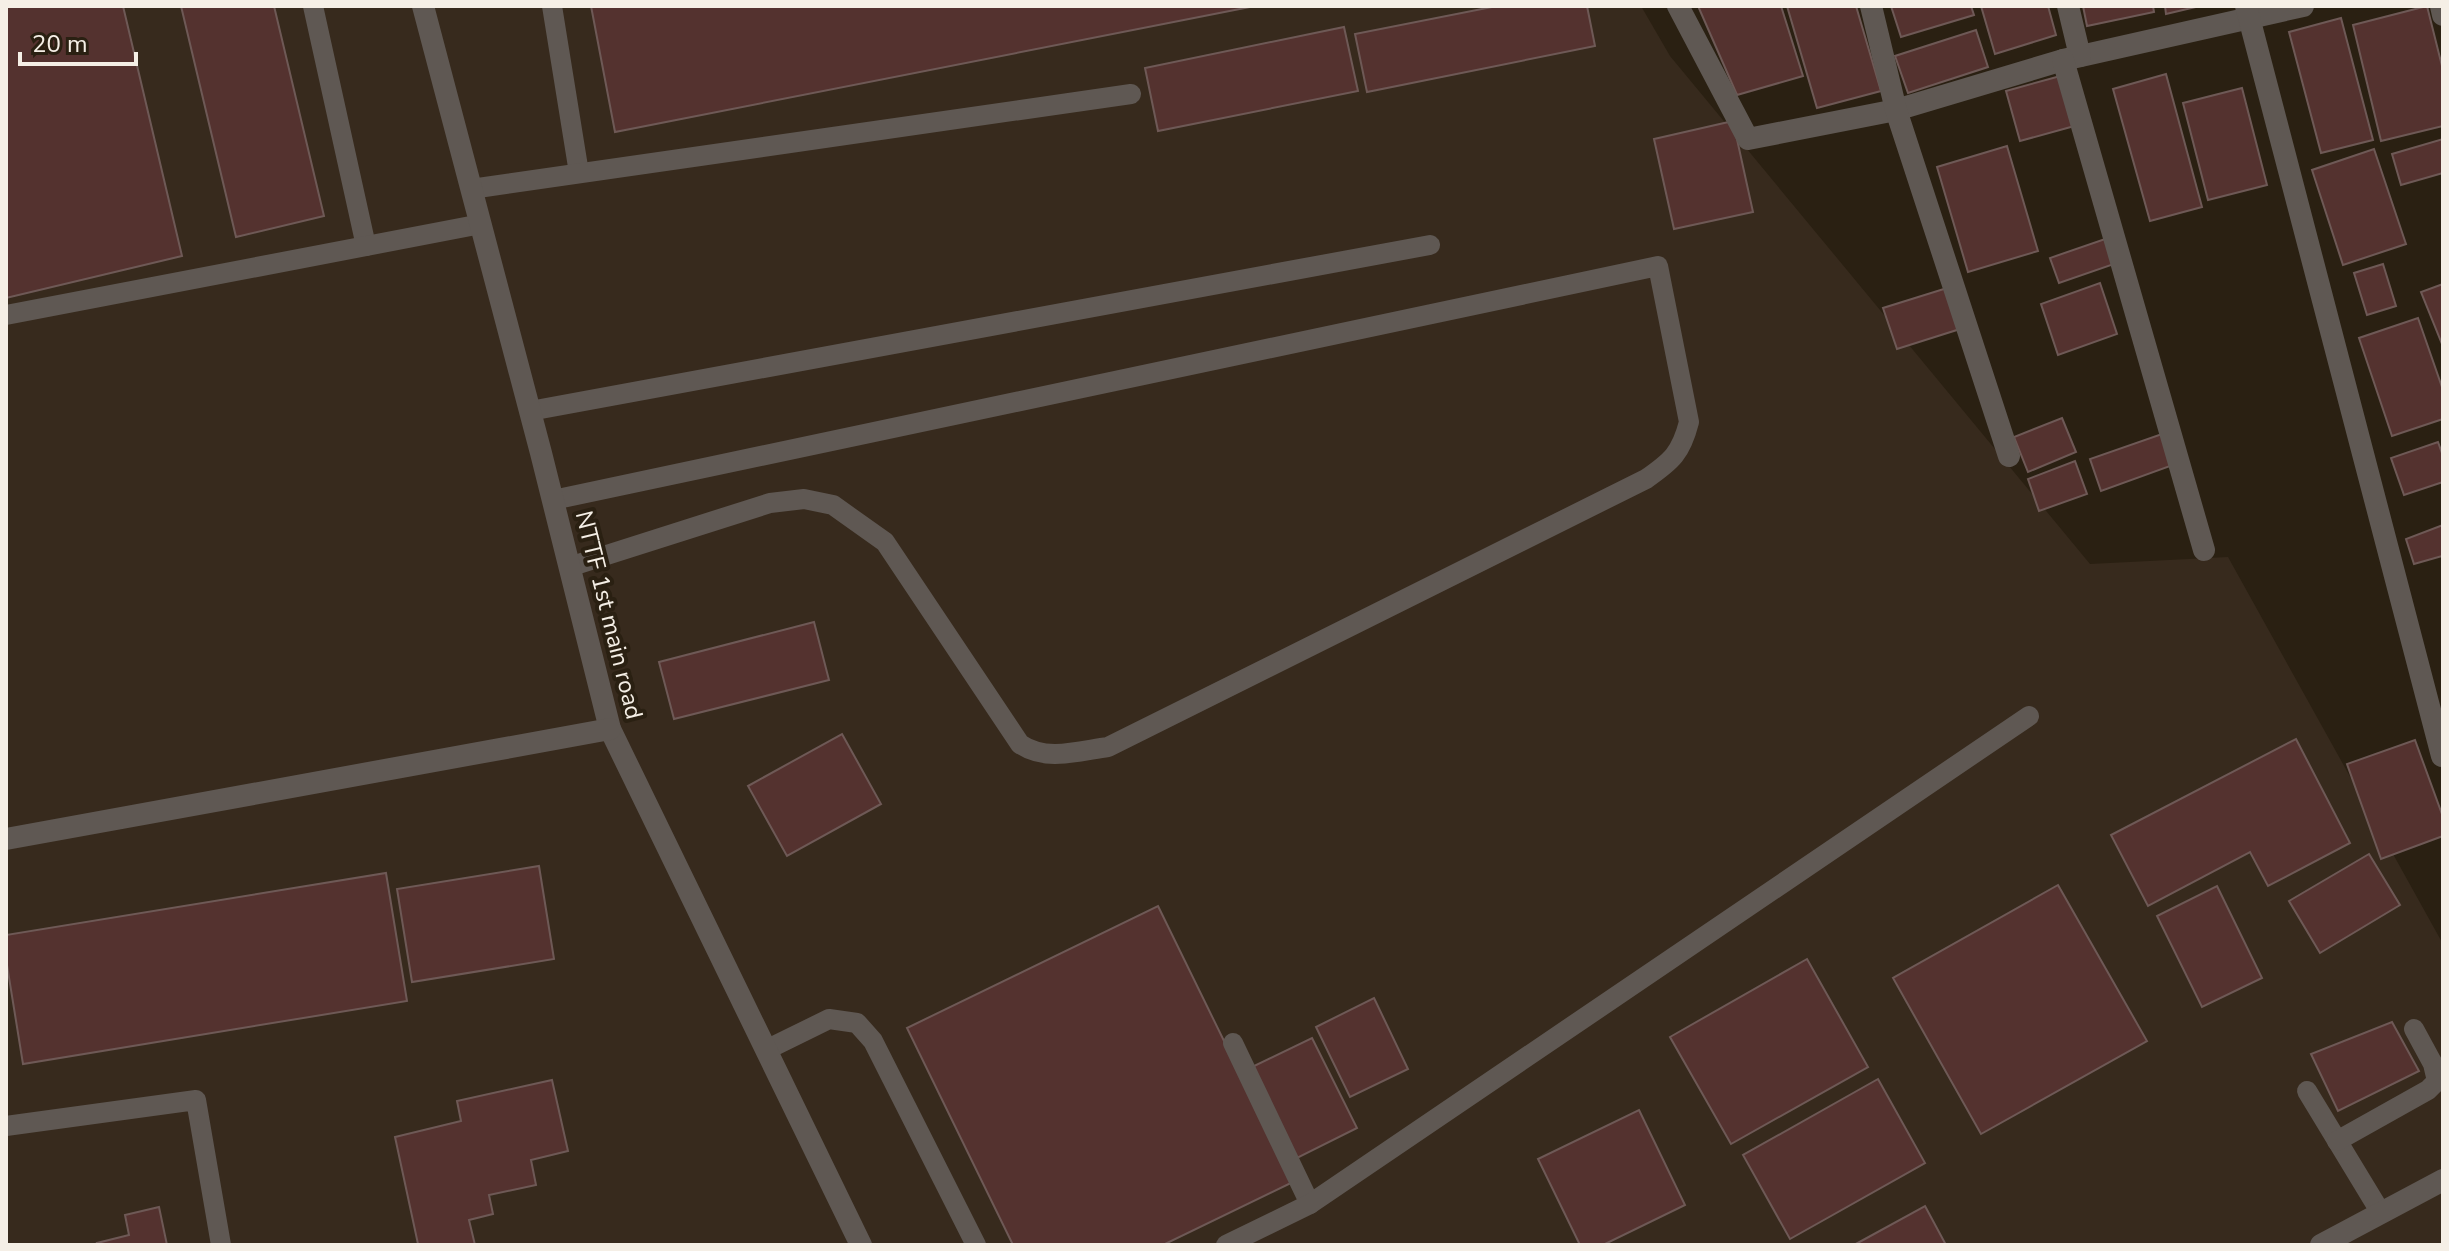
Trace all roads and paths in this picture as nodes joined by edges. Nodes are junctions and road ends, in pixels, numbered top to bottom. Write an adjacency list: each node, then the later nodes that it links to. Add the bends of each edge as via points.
1 (313, 6): 18 (lane)
2 (423, 6): 15 (street, NTTF 1st main road)
3 (552, 6): 14 (lane)
4 (1678, 6): 13 (street, via 1748,139)
5 (1871, 6): 13 (street)
6 (2068, 6): 11 (street)
7 (2303, 6): 9 (street)
8 (2441, 6): 10 (street)
9 (2247, 11): 11 (street); 27 (street)
10 (2443, 15)
11 (2072, 58): 13 (street); 23 (street)
12 (1131, 94): 14 (lane)
13 (1896, 110): 21 (street)
14 (579, 173): 15 (lane)
15 (471, 189): 16 (street, NTTF 1st main road)
16 (481, 224): 18 (lane); 20 (street, NTTF 1st main road)
17 (1430, 245): 20 (lane)
18 (366, 246): 19 (lane)
19 (6, 315)
20 (530, 411): 22 (street, NTTF 1st main road)
21 (2009, 456)
22 (553, 500): 24 (street, NTTF 1st main road); 24 (lane, via 1658,266 1689,422 1683,446 1646,479 1108,747 1054,755 1020,744 885,542 833,505 804,499 770,503)
23 (2204, 550)
24 (569, 567): 26 (street, NTTF 1st main road)
25 (2029, 716): 36 (lane)
26 (610, 729): 28 (street); 31 (street, NTTF 1st main road)
27 (2442, 756)
28 (6, 839)
29 (2414, 1029): 34 (lane, via 2437,1081)
30 (1233, 1043): 36 (lane)
31 (766, 1050): 39 (street, NTTF 1st main road); 40 (lane, via 829,1019 857,1023 873,1041)
32 (2307, 1091): 34 (lane)
33 (6, 1126): 38 (lane, via 196,1100)
34 (2337, 1141): 37 (lane)
35 (2443, 1180): 37 (street)
36 (1310, 1204): 41 (lane)
37 (2381, 1213): 42 (street)
38 (221, 1245)
39 (861, 1245)
40 (976, 1245)
41 (1226, 1245)
42 (2321, 1245)

